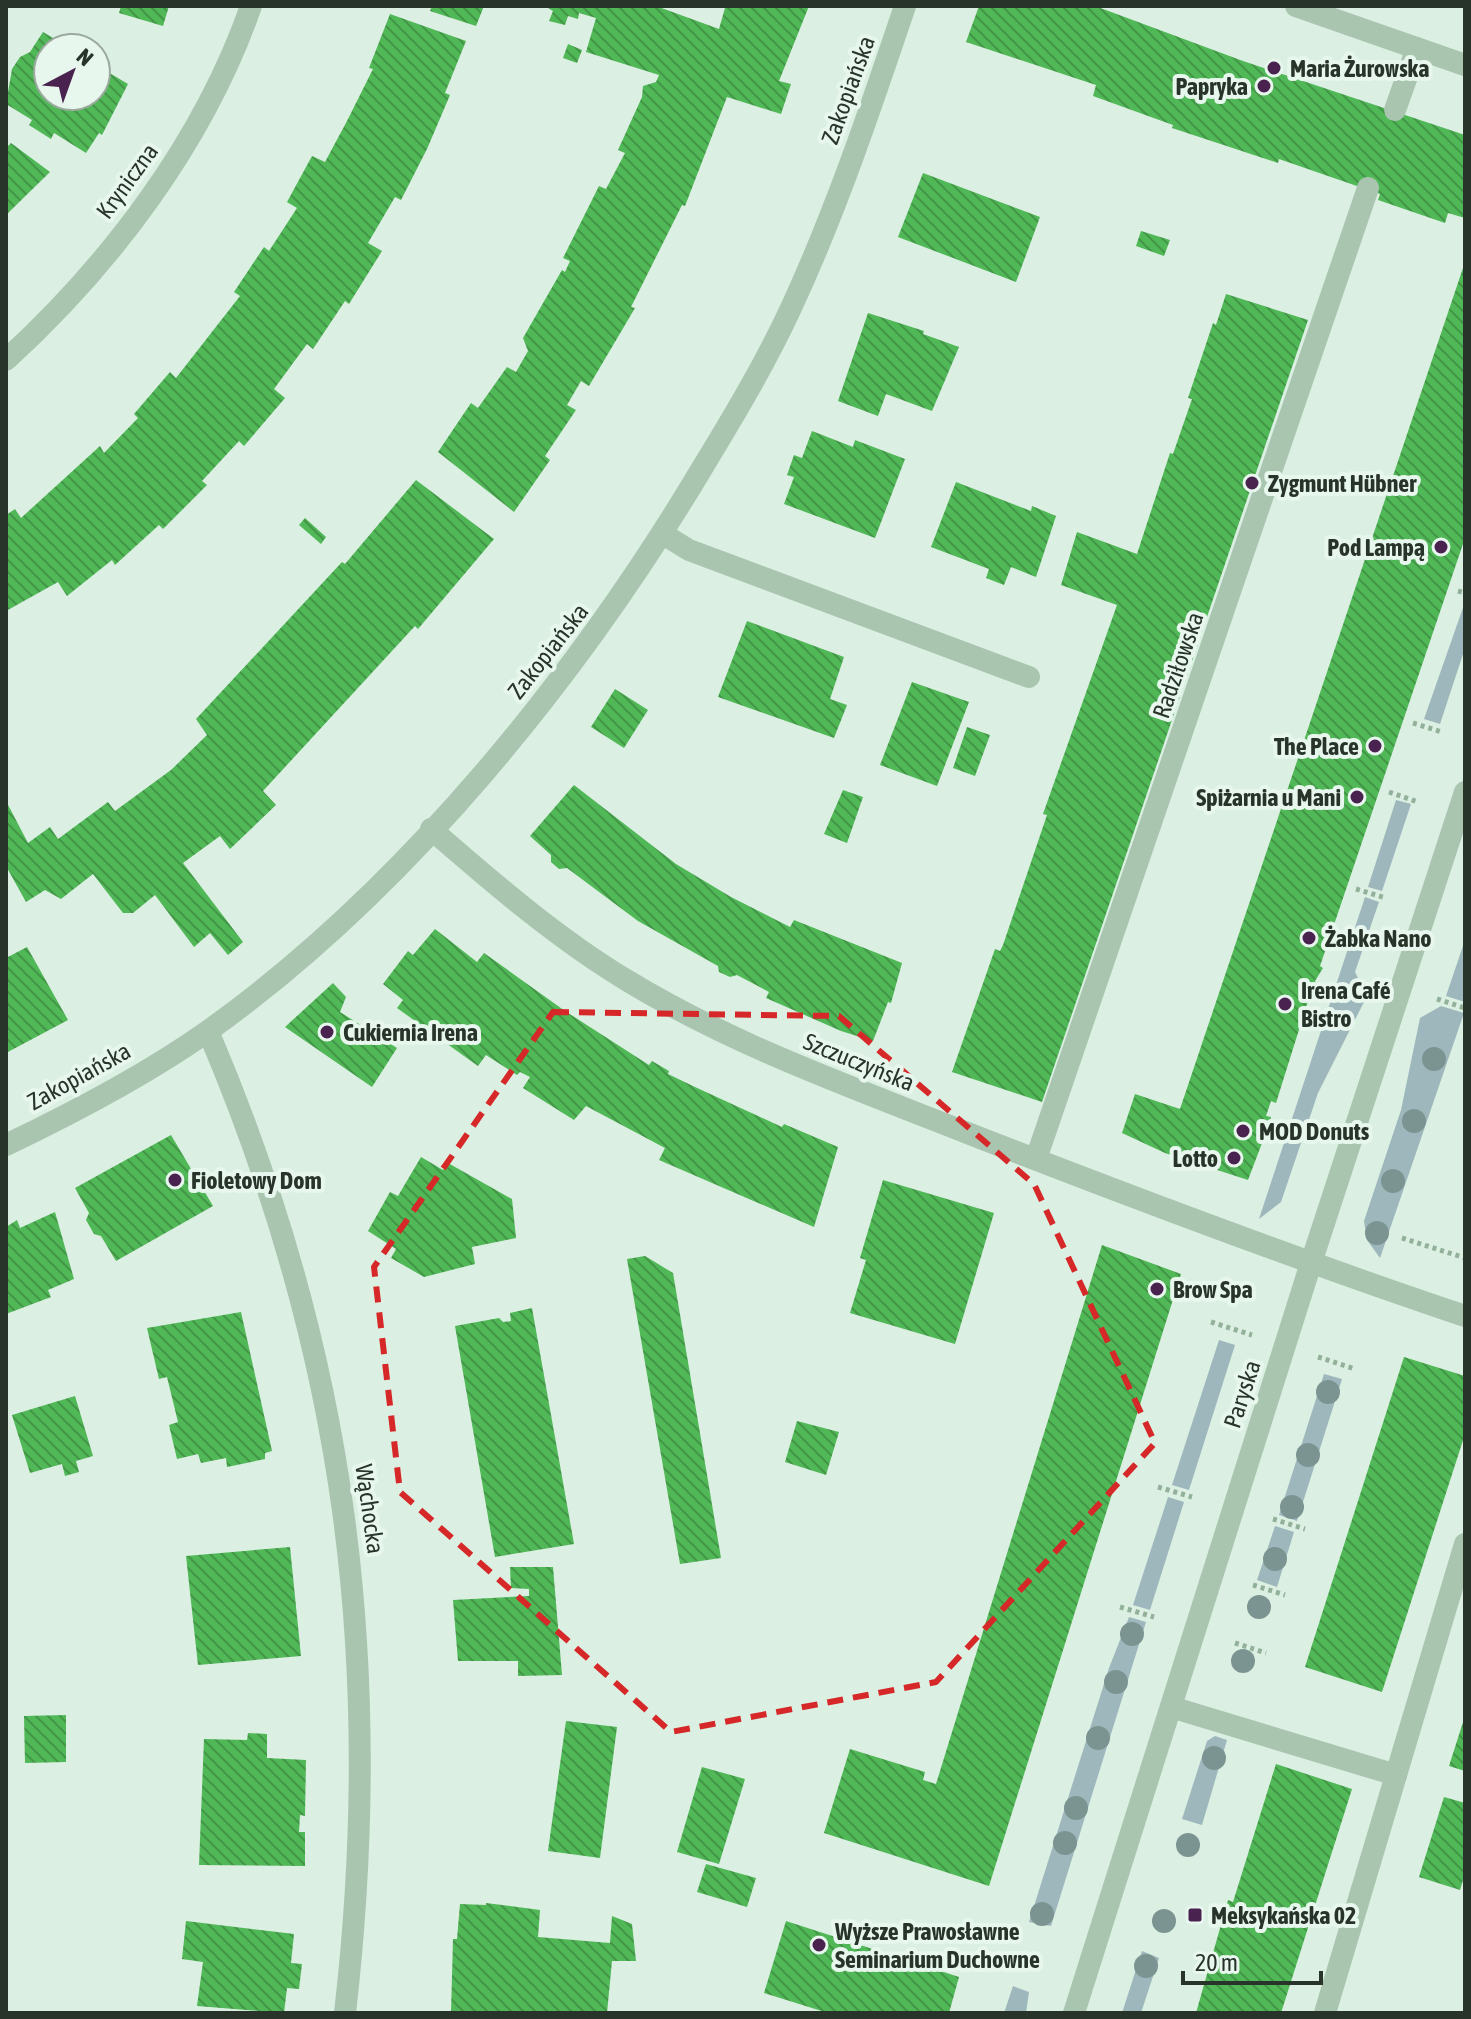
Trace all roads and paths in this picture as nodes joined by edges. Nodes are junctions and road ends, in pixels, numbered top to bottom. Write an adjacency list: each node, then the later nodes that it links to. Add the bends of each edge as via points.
1 (251, 6): 8 (street, Kryniczna, via 211,98 165,175 81,283)
2 (905, 6): 9 (street, Zakopiańska, via 791,308)
3 (1296, 6): 4 (street)
4 (1417, 48): 5 (street); 6 (street)
5 (1465, 65)
6 (1395, 110)
7 (1368, 188): 25 (street, Radziłowska)
8 (6, 360)
9 (663, 534): 12 (street, via 689,550); 18 (street, Zakopiańska, via 563,678)
10 (1458, 591): 11 (path)
11 (1465, 593)
12 (1029, 677)
13 (1413, 723): 14 (path)
14 (1442, 732)
15 (1389, 792): 17 (path)
16 (1465, 792): 28 (street, Paryska)
17 (1418, 802)
18 (431, 829): 23 (street, Zakopiańska, via 300,956); 25 (street, Szczuczyńska, via 564,937 654,995 789,1062)
19 (1356, 889): 20 (path)
20 (1386, 898)
21 (1437, 999): 22 (path)
22 (1465, 1008)
23 (208, 1031): 24 (street, Zakopiańska, via 65,1117); 43 (street, Wąchocka, via 284,1236 335,1442 350,1545 360,1773 355,1920)
24 (6, 1145)
25 (1036, 1159): 28 (street, Szczuczyńska)
26 (1402, 1238): 27 (path)
27 (1465, 1258)
28 (1311, 1263): 29 (street, Szczuczyńska); 41 (street, Paryska)
29 (1465, 1316)
30 (1158, 1487): 31 (path)
31 (1192, 1497)
32 (1273, 1519): 33 (path)
33 (1305, 1529)
34 (1465, 1544): 42 (street)
35 (1253, 1585): 36 (path)
36 (1285, 1595)
37 (1120, 1607): 38 (path)
38 (1154, 1617)
39 (1235, 1643): 40 (path)
40 (1266, 1653)
41 (1171, 1707): 42 (street); 44 (street, Paryska)
42 (1396, 1775): 45 (street)
43 (345, 2013)
44 (1074, 2013)
45 (1325, 2013)

